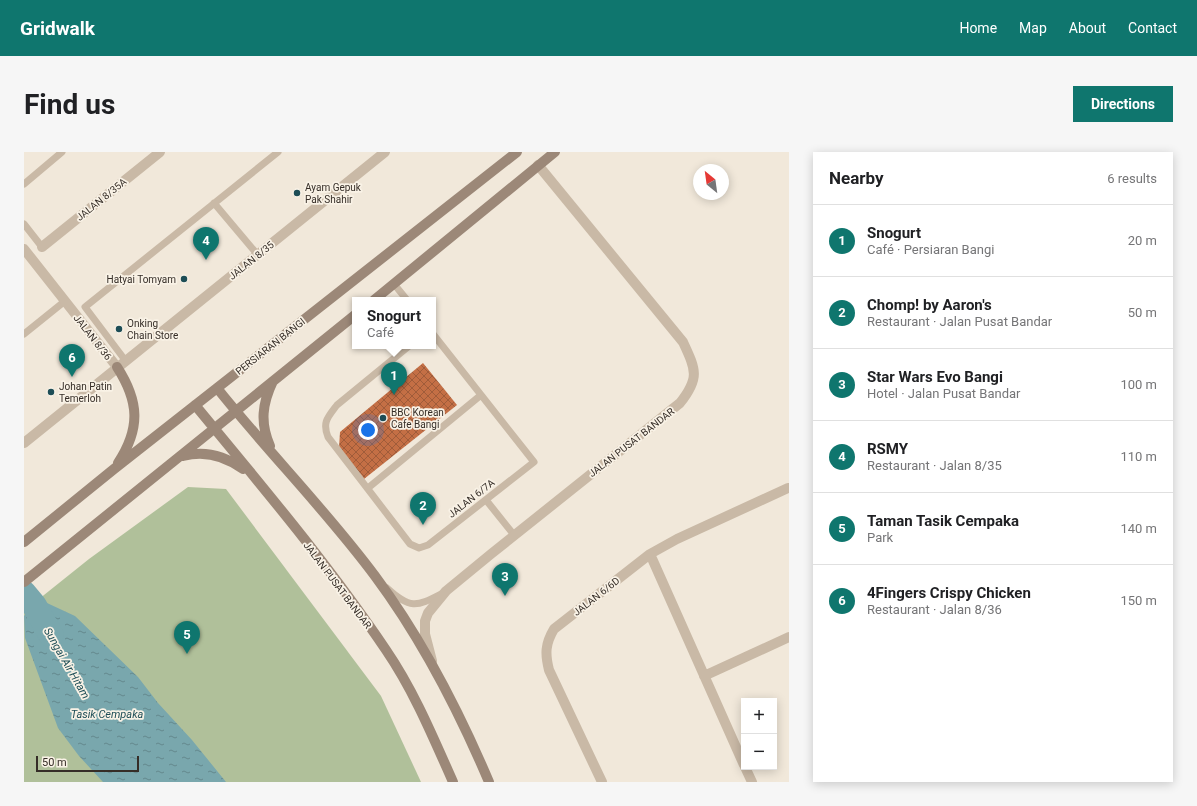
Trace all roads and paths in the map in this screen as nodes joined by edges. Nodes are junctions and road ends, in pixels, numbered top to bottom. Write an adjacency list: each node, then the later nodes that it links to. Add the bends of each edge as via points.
1 (62, 152): 8 (lane)
2 (160, 152): 11 (street, JALAN 8/35A)
3 (278, 152): 9 (lane)
4 (384, 152): 13 (street, JALAN 8/35)
5 (517, 152): 25 (main road, PERSIARAN BANGI)
6 (554, 152): 7 (main road)
7 (538, 165): 14 (main road); 38 (street, JALAN PUSAT BANDAR, via 683,342 695,375 690,391 680,403)
8 (24, 184)
9 (214, 203): 13 (lane); 22 (lane, via 85,307)
10 (24, 224): 11 (lane)
11 (42, 246)
12 (24, 249): 17 (street, JALAN 8/36)
13 (257, 254): 22 (street, JALAN 8/35)
14 (394, 284): 15 (main road); 16 (lane)
15 (378, 297)
16 (404, 297)
17 (65, 301): 19 (lane); 23 (street, JALAN 8/36)
18 (352, 317): 24 (main road)
19 (24, 334)
20 (436, 338): 26 (lane)
21 (405, 349): 35 (lane, via 337,405 324,427 328,437)
22 (125, 360): 23 (street, JALAN 8/35)
23 (117, 367): 30 (street, JALAN 8/36); 33 (main road, via 134,401 135,424 128,445)
24 (275, 378): 28 (main road); 32 (main road, via 266,398 262,420 265,436)
25 (217, 388): 27 (main road, PERSIARAN BANGI); 28 (main road, JALAN PUSAT BANDAR)
26 (481, 395): 35 (lane); 37 (lane, JALAN 6/7A, via 534,462)
27 (195, 405): 29 (main road, JALAN PUSAT BANDAR); 33 (main road, PERSIARAN BANGI)
28 (236, 411): 29 (main road); 32 (main road, JALAN PUSAT BANDAR)
29 (214, 429): 31 (main road); 34 (main road, JALAN PUSAT BANDAR)
30 (24, 443)
31 (180, 457): 34 (main road, via 200,453 221,457); 42 (main road)
32 (279, 462): 41 (main road, JALAN PUSAT BANDAR)
33 (114, 469): 39 (main road, PERSIARAN BANGI)
34 (257, 480): 49 (main road, JALAN PUSAT BANDAR, via 320,559 386,651 416,701)
35 (368, 488): 37 (lane, JALAN 6/7A, via 410,544 419,548 428,545)
36 (788, 488): 40 (street, JALAN 6/6D)
37 (486, 500): 38 (lane)
38 (514, 535): 43 (street, JALAN PUSAT BANDAR)
39 (28, 540)
40 (650, 554): 46 (street); 51 (street, JALAN 6/6D, via 593,597 554,630 546,642 545,657 548,670)
41 (374, 575): 43 (lane, JALAN PUSAT BANDAR, via 394,594 410,604 424,603); 45 (main road, JALAN PUSAT BANDAR, via 406,620)
42 (24, 582)
43 (446, 592): 45 (street, JALAN PUSAT BANDAR, via 428,613 424,626)
44 (789, 637): 46 (street)
45 (434, 668): 50 (main road, JALAN PUSAT BANDAR, via 467,730)
46 (704, 676): 47 (street)
47 (741, 759)
48 (746, 770): 52 (street)
49 (453, 782)
50 (488, 782)
51 (602, 782)
52 (752, 782)

